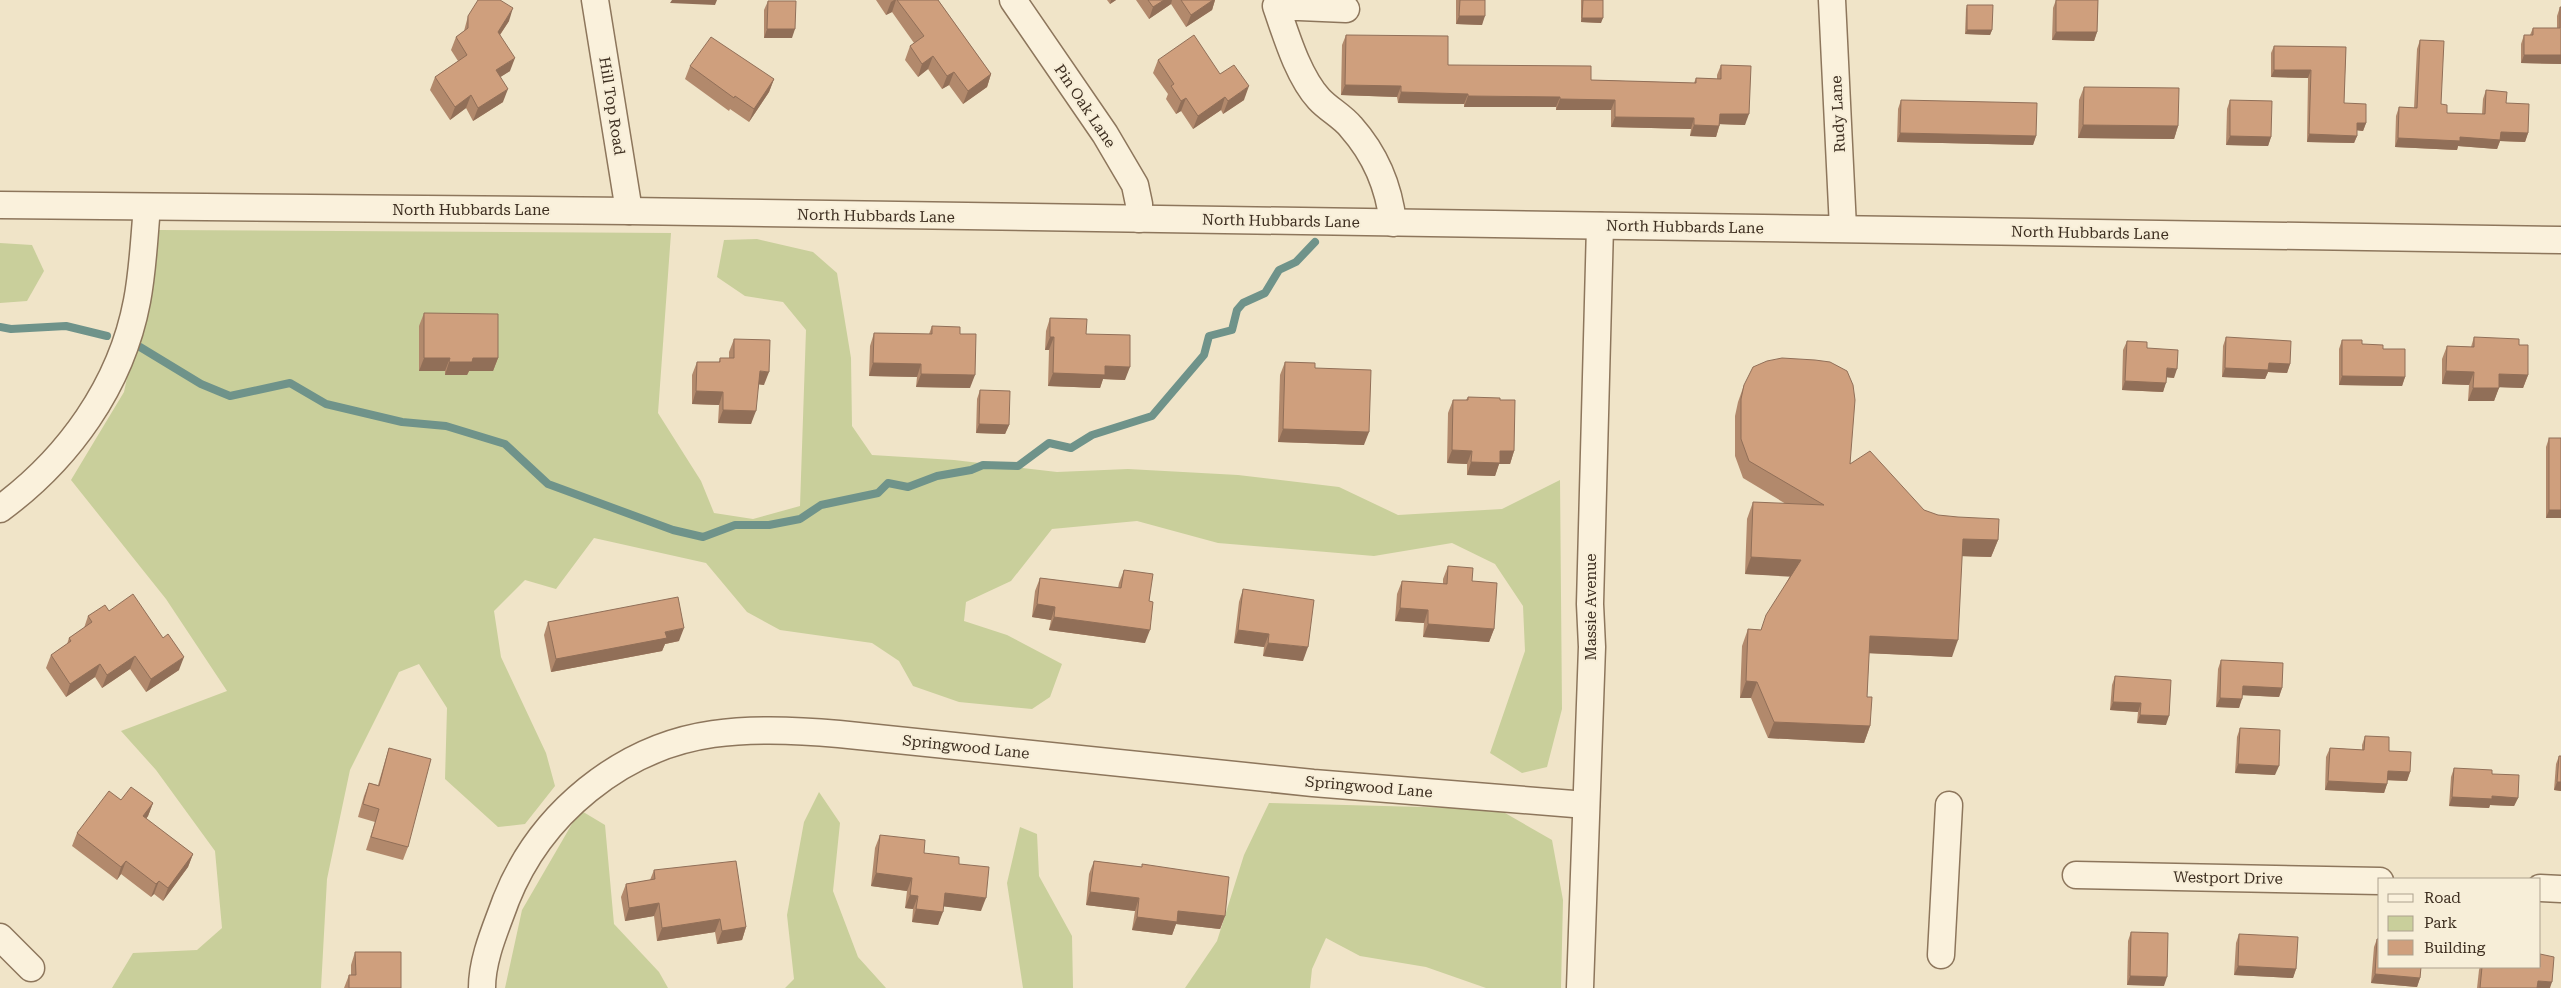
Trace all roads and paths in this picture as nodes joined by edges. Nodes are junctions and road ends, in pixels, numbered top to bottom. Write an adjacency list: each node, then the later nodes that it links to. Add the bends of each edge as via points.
1 (595, 0): 7 (street, Hill Top Road)
2 (1012, 0): 8 (street, Pin Oak Lane, via 1136,185)
3 (1832, 0): 11 (street, Rudy Lane)
4 (1346, 9): 9 (street, via 1276,6 1293,55 1318,99 1351,126 1379,167)
5 (0, 205): 6 (street, North Hubbards Lane)
6 (147, 207): 7 (street, North Hubbards Lane); 13 (street, via 136,304 122,355 96,406 62,453 42,475)
7 (629, 211): 8 (street, North Hubbards Lane)
8 (1139, 219): 9 (street, North Hubbards Lane)
9 (1393, 223): 10 (street, North Hubbards Lane)
10 (1600, 226): 11 (street, North Hubbards Lane); 14 (street, Massie Avenue)
11 (1844, 228): 12 (street, North Hubbards Lane)
12 (2561, 240)
13 (0, 509)
14 (1586, 805): 23 (street, Springwood Lane, via 1313,783 838,734 761,730 712,734 668,745 606,775 579,796 552,825 512,885 494,934); 24 (street, Massie Avenue)
15 (1948, 805): 21 (street)
16 (2076, 875): 17 (street, Westport Drive)
17 (2378, 881)
18 (2541, 888): 19 (street)
19 (2561, 889)
20 (0, 937): 22 (street)
21 (1941, 955)
22 (31, 968)
23 (482, 988)
24 (1580, 988)

